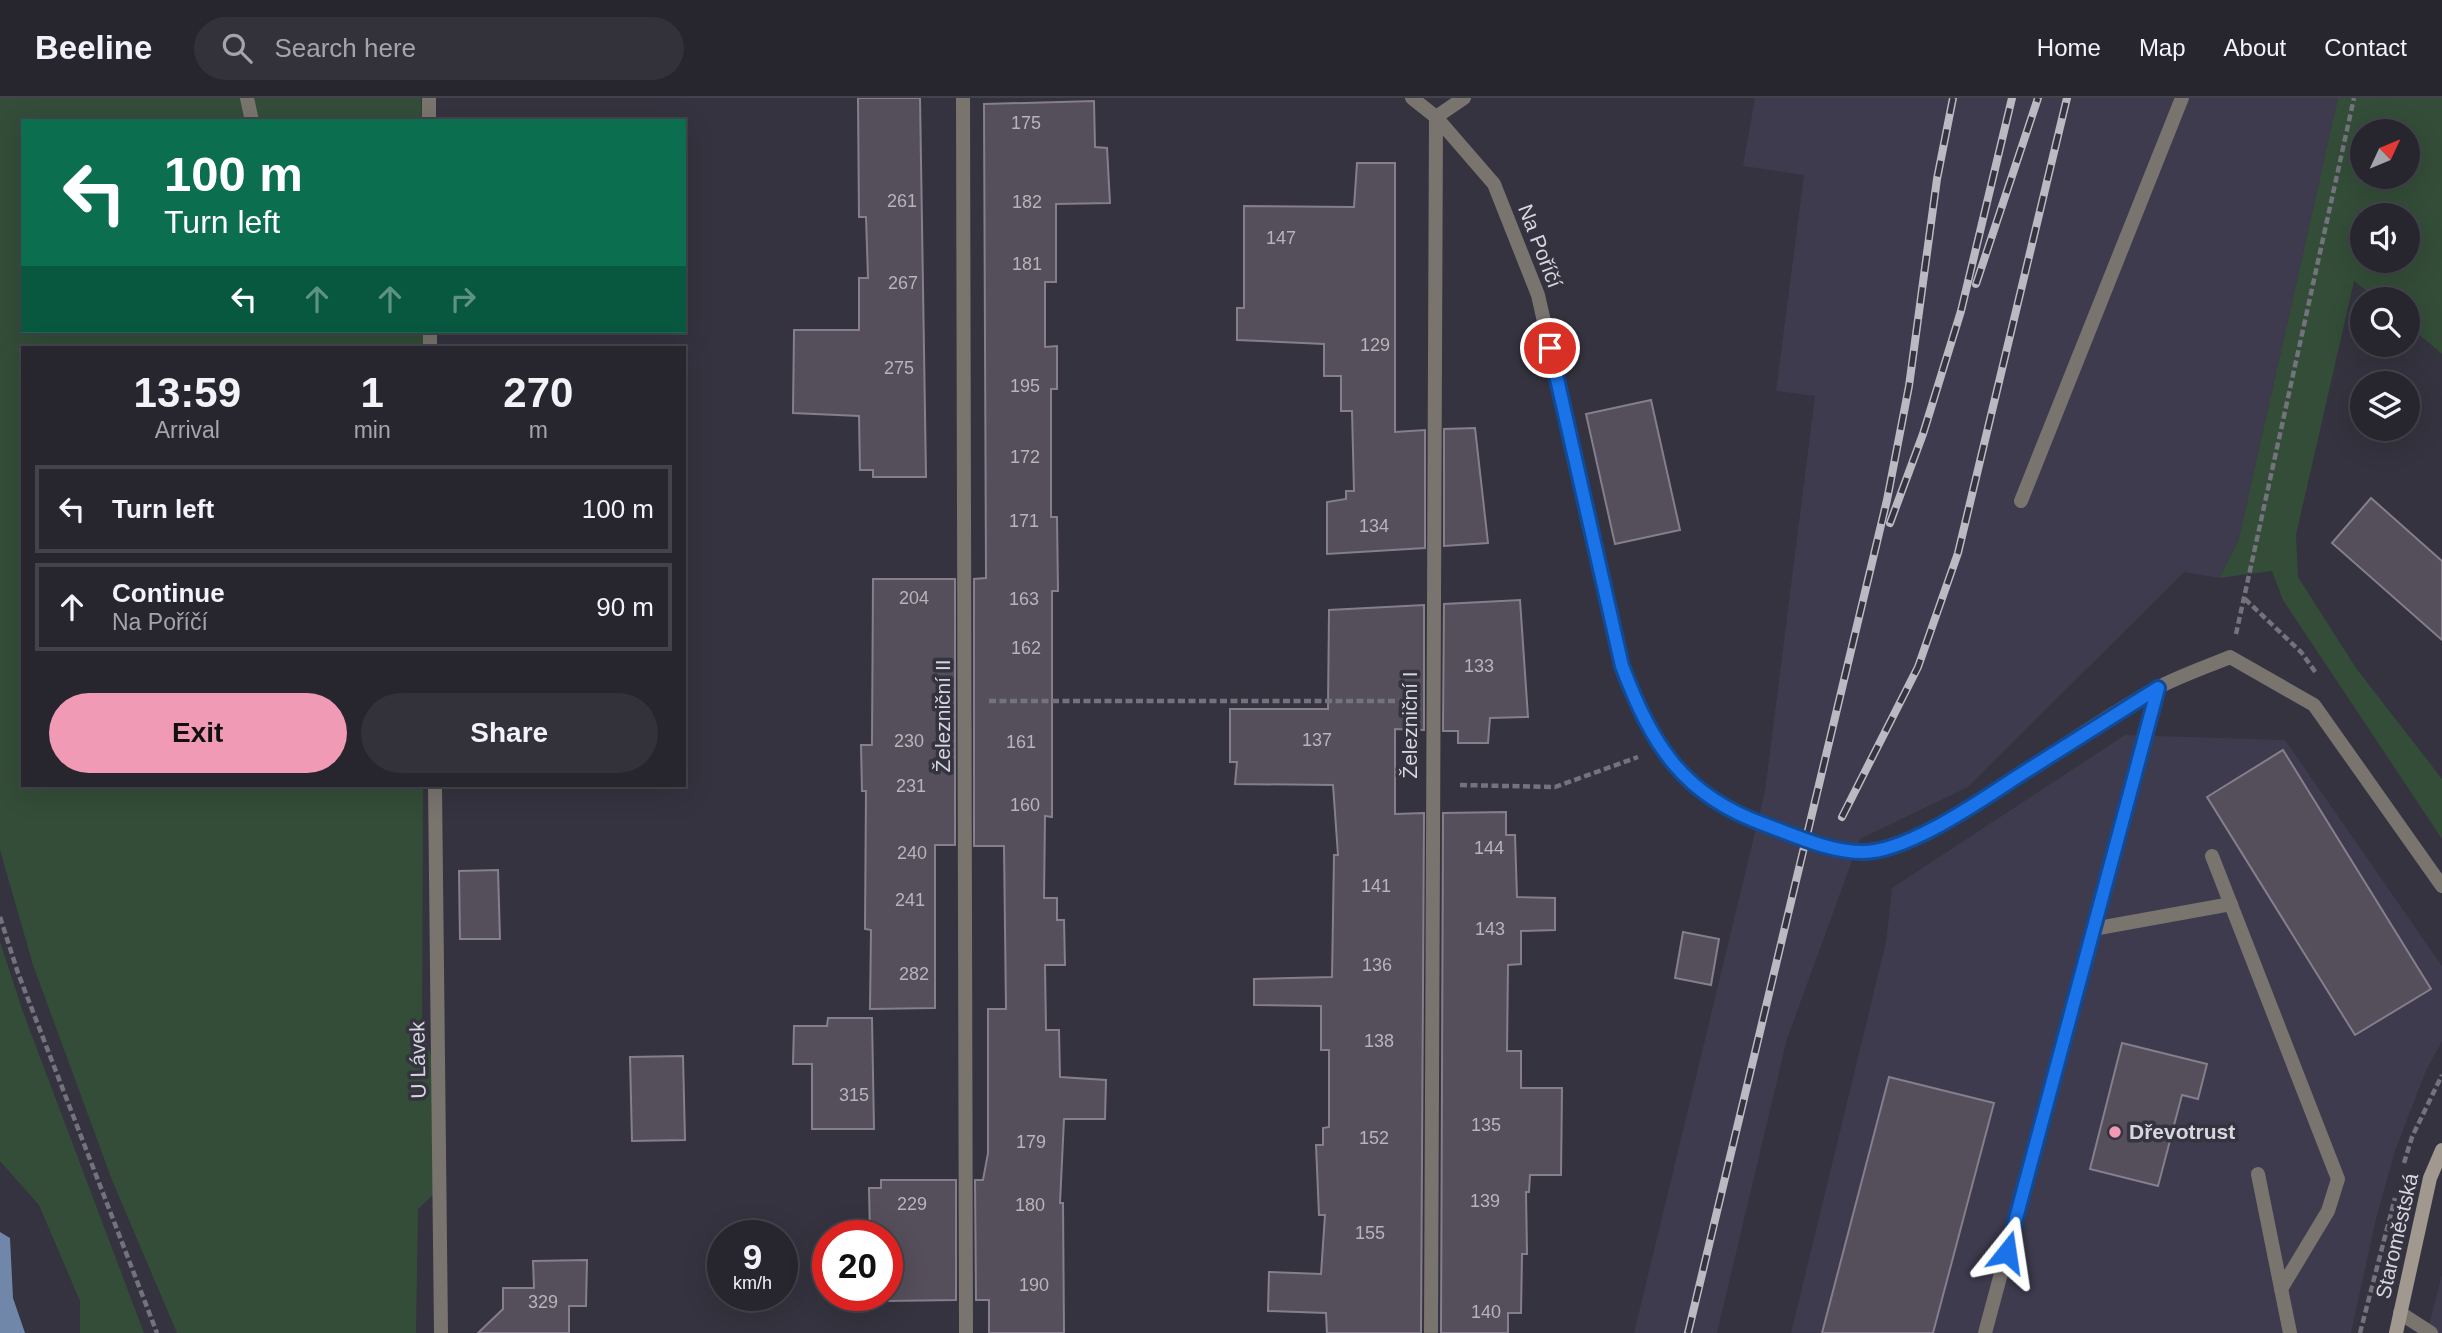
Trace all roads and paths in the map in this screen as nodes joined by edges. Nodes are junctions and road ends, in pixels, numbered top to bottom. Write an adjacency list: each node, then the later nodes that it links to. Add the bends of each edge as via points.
1 (247, 98): 9 (street)
2 (429, 98): 10 (street)
3 (963, 98): 14 (street, Železniční II)
4 (1412, 98): 8 (street, Na Poříčí)
5 (1464, 98): 8 (street)
6 (2182, 98): 11 (street)
7 (2354, 98): 12 (path)
8 (1436, 117): 15 (street, Železniční I); 16 (street, Na Poříčí, via 1494,184 1538,295 1622,666)
9 (252, 119)
10 (429, 119)
11 (2021, 501)
12 (2245, 599)
13 (2158, 688): 16 (street, Na Poříčí, via 1961,813 1884,849 1844,851 1742,817 1706,795); 20 (street, Na Poříčí, via 2230,657 2314,705); 23 (street)
14 (964, 701): 15 (path); 30 (street, Železniční II)
15 (1431, 701): 17 (street, Železniční I)
16 (1660, 749): 17 (path, via 1555,787)
17 (1431, 784): 31 (street, Železniční I)
18 (435, 787): 29 (street, U Lávek)
19 (2212, 856): 21 (street)
20 (2442, 886)
21 (2231, 904): 23 (street); 26 (street, via 2338,1179 2328,1211)
22 (0, 917): 28 (path)
23 (2093, 929): 32 (street)
24 (2442, 1150): 27 (main road, Staroměstská, via 2430,1178)
25 (2258, 1174): 26 (street)
26 (2281, 1289): 33 (street)
27 (2400, 1313): 34 (main road, Staroměstská); 35 (street)
28 (157, 1333)
29 (440, 1333)
30 (965, 1333)
31 (1431, 1333)
32 (1985, 1333)
33 (2290, 1333)
34 (2396, 1333)
35 (2431, 1333)

